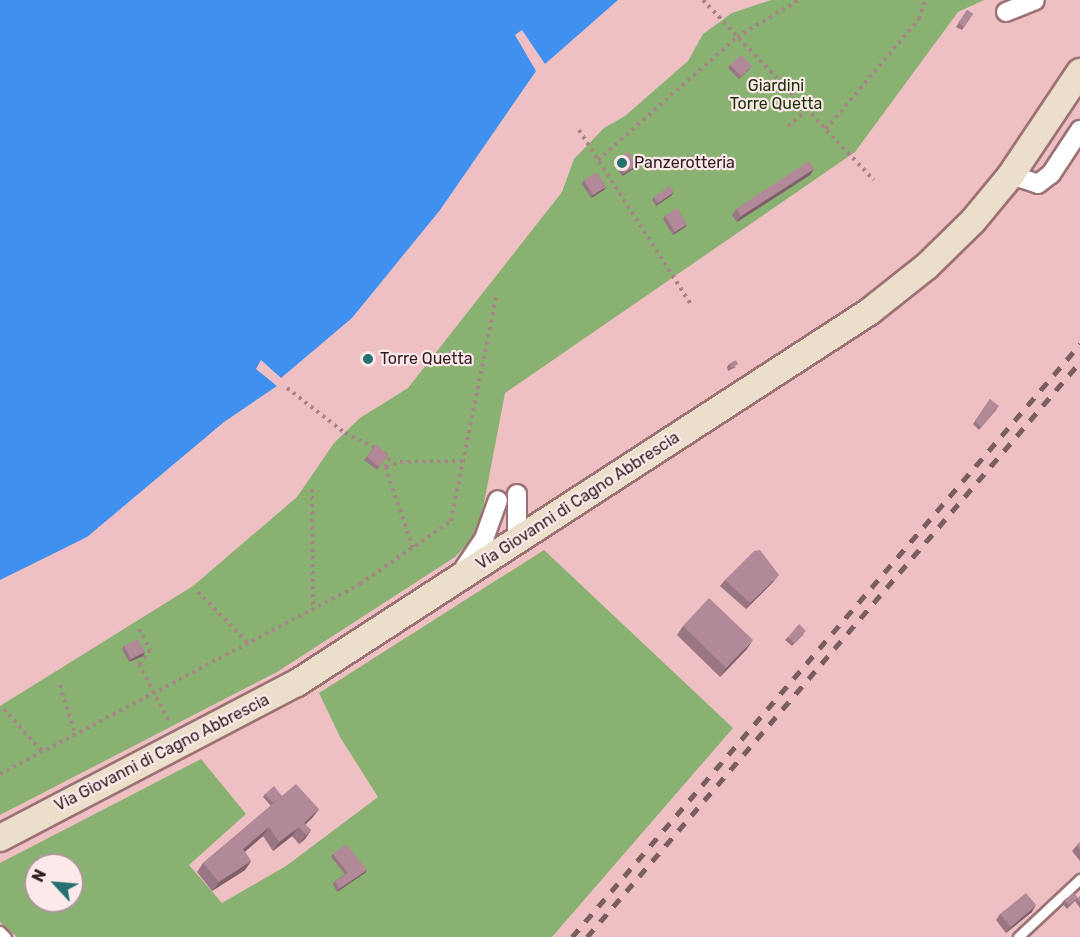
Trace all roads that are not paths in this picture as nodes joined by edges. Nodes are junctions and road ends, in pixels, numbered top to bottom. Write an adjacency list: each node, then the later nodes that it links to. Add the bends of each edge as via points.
1 (1035, 0): 2 (street)
2 (1006, 12)
3 (1080, 72): 5 (main road, Via Giovanni di Cagno Abbrescia)
4 (1080, 130): 5 (street, via 1051,174 1038,184)
5 (1011, 175): 7 (main road, Via Giovanni di Cagno Abbrescia, via 973,221 895,293)
6 (518, 494): 7 (street)
7 (514, 543): 8 (main road, Via Giovanni di Cagno Abbrescia); 8 (street, via 501,520 498,500 478,550)
8 (446, 587): 9 (main road, Via Giovanni di Cagno Abbrescia, via 297,683)
9 (0, 838)
10 (1080, 879): 13 (lane)
11 (0, 932): 12 (lane)
12 (6, 937)
13 (1018, 937)

